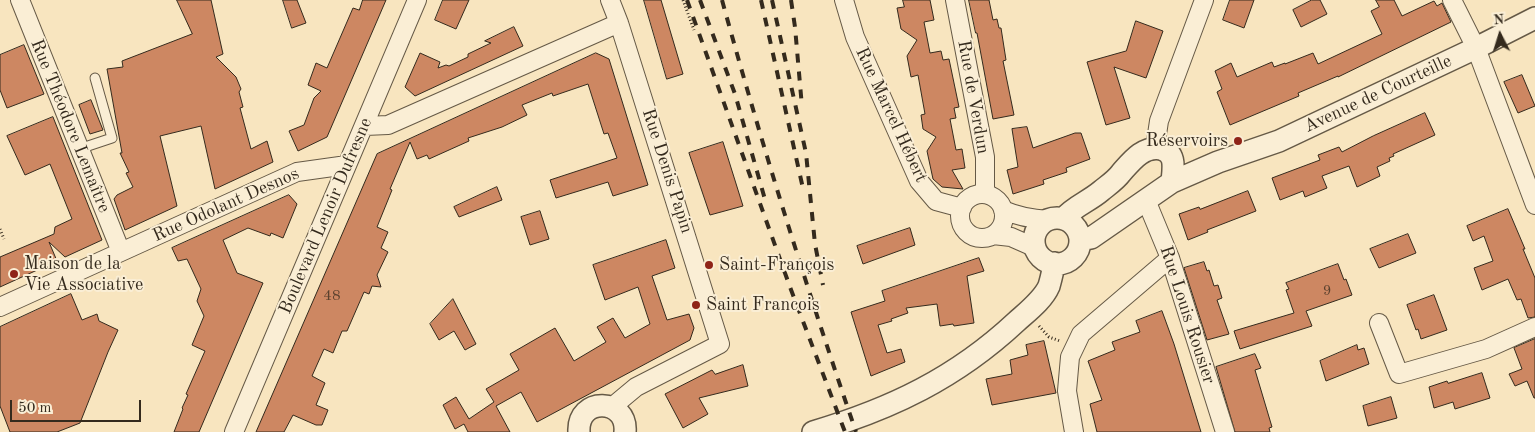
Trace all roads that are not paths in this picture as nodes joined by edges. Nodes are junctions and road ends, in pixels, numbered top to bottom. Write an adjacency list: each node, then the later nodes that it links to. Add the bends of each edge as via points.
1 (20, 0): 13 (street, Rue Théodore Lemaître)
2 (417, 0): 12 (street, Boulevard Lenoir Dufresne)
3 (610, 0): 9 (street, Rue Denis Papin)
4 (844, 0): 21 (street, Rue Marcel Hébert, via 855,37 919,181 936,201)
5 (954, 0): 18 (street, Rue de Verdun, via 985,157)
6 (1204, 0): 14 (street, via 1159,121)
7 (1452, 0): 10 (street)
8 (1535, 18): 10 (street, Avenue de Courteille)
9 (619, 23): 12 (street, via 388,125); 33 (street, Rue Denis Papin, via 720,344 636,387)
10 (1476, 48): 15 (street, Avenue de Courteille, via 1280,140); 20 (street)
11 (95, 78): 13 (lane, via 112,138)
12 (365, 126): 16 (street, Boulevard Lenoir Dufresne)
13 (79, 149): 27 (street, Rue Théodore Lemaître)
14 (1164, 153): 15 (street, Avenue de Courteille); 17 (street, via 1174,162); 23 (street, via 1148,149 1096,195)
15 (1218, 162): 17 (street, Avenue de Courteille)
16 (346, 165): 27 (street, Rue Odolant Desnos, via 297,172); 34 (street, Boulevard Lenoir Dufresne)
17 (1172, 182): 19 (street, Avenue de Courteille)
18 (985, 194): 21 (street, via 971,197); 22 (street, via 997,200)
19 (1146, 200): 25 (street, Avenue de Courteille, via 1091,238); 28 (street, Rue Louis Rousier)
20 (1535, 205)
21 (962, 208): 24 (street, via 961,221 969,232 980,237)
22 (1003, 210): 23 (street, via 1030,219); 24 (street, via 1001,227)
23 (1056, 219): 25 (street, via 1073,224); 26 (street, via 1040,225 1034,238)
24 (993, 234): 26 (street, via 1011,237)
25 (1080, 240): 29 (street, via 1074,256 1068,261)
26 (1036, 248): 29 (street, via 1042,258)
27 (120, 252): 30 (street, Rue Odolant Desnos)
28 (1170, 258): 38 (street, via 1081,334 1070,357 1067,391); 39 (street, Rue Louis Rousier)
29 (1054, 263): 37 (street, via 1048,287 1033,306 976,356 911,396 878,411)
30 (0, 308)
31 (1379, 323): 32 (street, via 1399,374 1486,349)
32 (1535, 326)
33 (612, 407): 35 (street, via 598,405 586,411); 36 (street, via 623,419)
34 (234, 432)
35 (577, 432)
36 (625, 432)
37 (813, 432)
38 (1074, 432)
39 (1225, 432)

